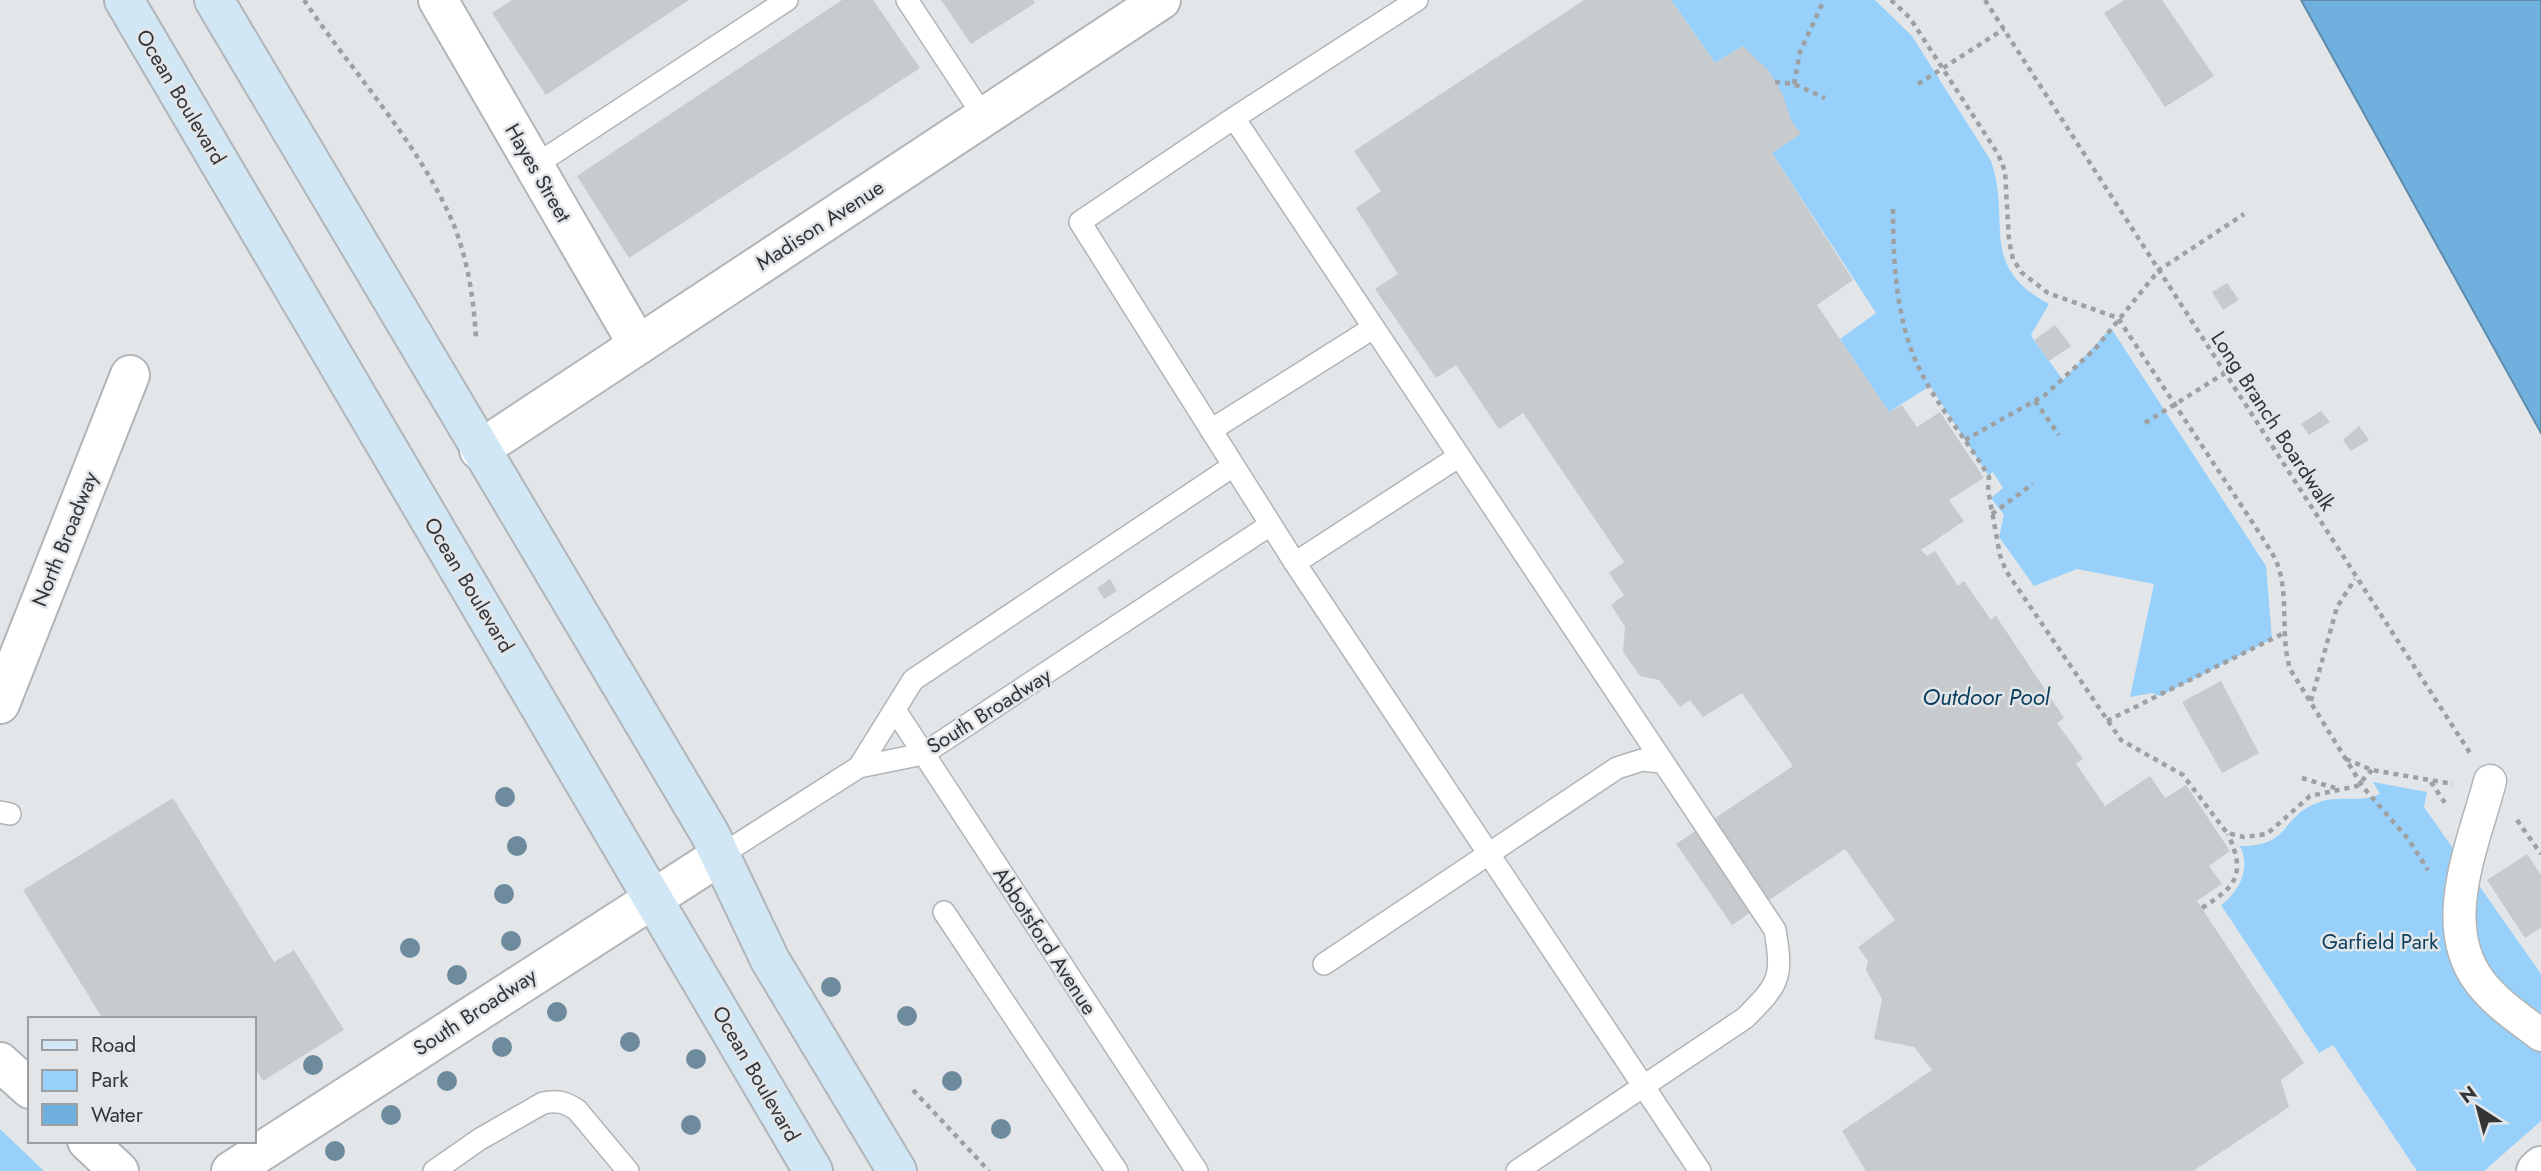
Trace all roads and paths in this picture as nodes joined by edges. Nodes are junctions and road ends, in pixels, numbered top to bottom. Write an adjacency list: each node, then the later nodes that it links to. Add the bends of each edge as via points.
1 (124, 0): 64 (main road, Ocean Boulevard)
2 (214, 0): 37 (main road)
3 (304, 0): 27 (path, via 436,188 454,225 466,266)
4 (438, 0): 21 (street, Hayes Street)
5 (787, 0): 21 (lane)
6 (907, 0): 19 (lane)
7 (1161, 0): 12 (street, Madison Avenue)
8 (1417, 0): 20 (lane)
9 (1824, 0): 16 (path, via 1800,52)
10 (1891, 0): 14 (path, via 1910,18)
11 (1985, 0): 13 (path, Long Branch Boardwalk)
12 (1121, 11): 19 (street, Madison Avenue)
13 (2004, 29): 14 (path); 24 (path, Long Branch Boardwalk)
14 (1944, 68): 17 (path); 25 (path, via 2005,171 2009,241 2021,272 2048,293)
15 (1775, 82): 16 (path)
16 (1794, 84): 18 (path)
17 (1918, 84)
18 (1825, 97)
19 (985, 117): 28 (street, Madison Avenue)
20 (1234, 118): 26 (lane); 34 (lane, via 1080,222)
21 (534, 166): 28 (street, Hayes Street)
22 (1893, 209): 36 (path, via 1898,290 1909,346)
23 (2244, 214): 24 (path)
24 (2159, 270): 25 (path); 29 (path, Long Branch Boardwalk)
25 (2118, 318): 31 (path, via 2072,373); 32 (path)
26 (1373, 328): 34 (lane); 38 (lane)
27 (476, 339)
28 (638, 345): 37 (street, Madison Avenue)
29 (2225, 373): 32 (path); 44 (path, Long Branch Boardwalk)
30 (130, 375): 47 (street, North Broadway)
31 (2035, 401): 35 (path); 36 (path)
32 (2175, 404): 33 (path); 45 (path, via 2278,564)
33 (2145, 424)
34 (1211, 430): 39 (lane)
35 (2059, 435)
36 (1965, 440): 41 (path, via 1989,477)
37 (479, 450): 62 (main road)
38 (1458, 457): 43 (lane); 52 (lane)
39 (1233, 466): 42 (lane); 48 (lane, via 913,680)
40 (2033, 484): 41 (path)
41 (1992, 514): 49 (path, via 2003,565)
42 (1270, 524): 43 (lane); 50 (lane, South Broadway)
43 (1295, 563): 60 (lane)
44 (2356, 579): 46 (path, via 2337,607); 56 (path, Long Branch Boardwalk)
45 (2284, 633): 46 (path, via 2290,669); 49 (path)
46 (2311, 702): 51 (path)
47 (0, 704)
48 (894, 710): 50 (lane, Abbotsford Avenue); 53 (lane)
49 (2107, 721): 59 (path, via 2128,746 2183,775)
50 (923, 754): 53 (lane, South Broadway); 83 (lane, Abbotsford Avenue)
51 (2345, 759): 54 (path); 57 (path)
52 (1661, 762): 60 (lane, via 1642,760 1617,768); 70 (lane, via 1775,930 1781,967 1772,992 1745,1018)
53 (859, 767): 62 (lane)
54 (2372, 770): 56 (path, via 2452,785); 57 (path)
55 (2302, 778): 58 (path)
56 (2488, 779): 61 (path, Long Branch Boardwalk); 68 (street, via 2461,898 2461,938 2480,982)
57 (2361, 783): 58 (path); 63 (path, via 2409,840)
58 (2336, 789): 59 (path, via 2310,796 2267,834 2244,837)
59 (2227, 833): 65 (path, via 2238,860 2237,876 2226,892)
60 (1488, 853): 67 (lane); 70 (lane)
61 (2541, 854)
62 (721, 855): 64 (street, South Broadway); 80 (main road, via 770,960)
63 (2433, 879)
64 (654, 899): 76 (street, South Broadway); 79 (main road, Ocean Boulevard)
65 (2202, 908)
66 (943, 912): 82 (lane)
67 (1324, 964)
68 (2541, 1035)
69 (0, 1062): 71 (street)
70 (1644, 1086): 84 (lane); 85 (lane)
71 (28, 1087)
72 (914, 1090): 81 (path)
73 (89, 1143): 75 (street)
74 (2541, 1166): 86 (street)
75 (119, 1171)
76 (231, 1171)
77 (434, 1171): 78 (lane, via 480,1139 554,1101 577,1110)
78 (628, 1171)
79 (813, 1171)
80 (897, 1171)
81 (989, 1171)
82 (1117, 1171)
83 (1198, 1171)
84 (1517, 1171)
85 (1700, 1171)
86 (2536, 1171)

